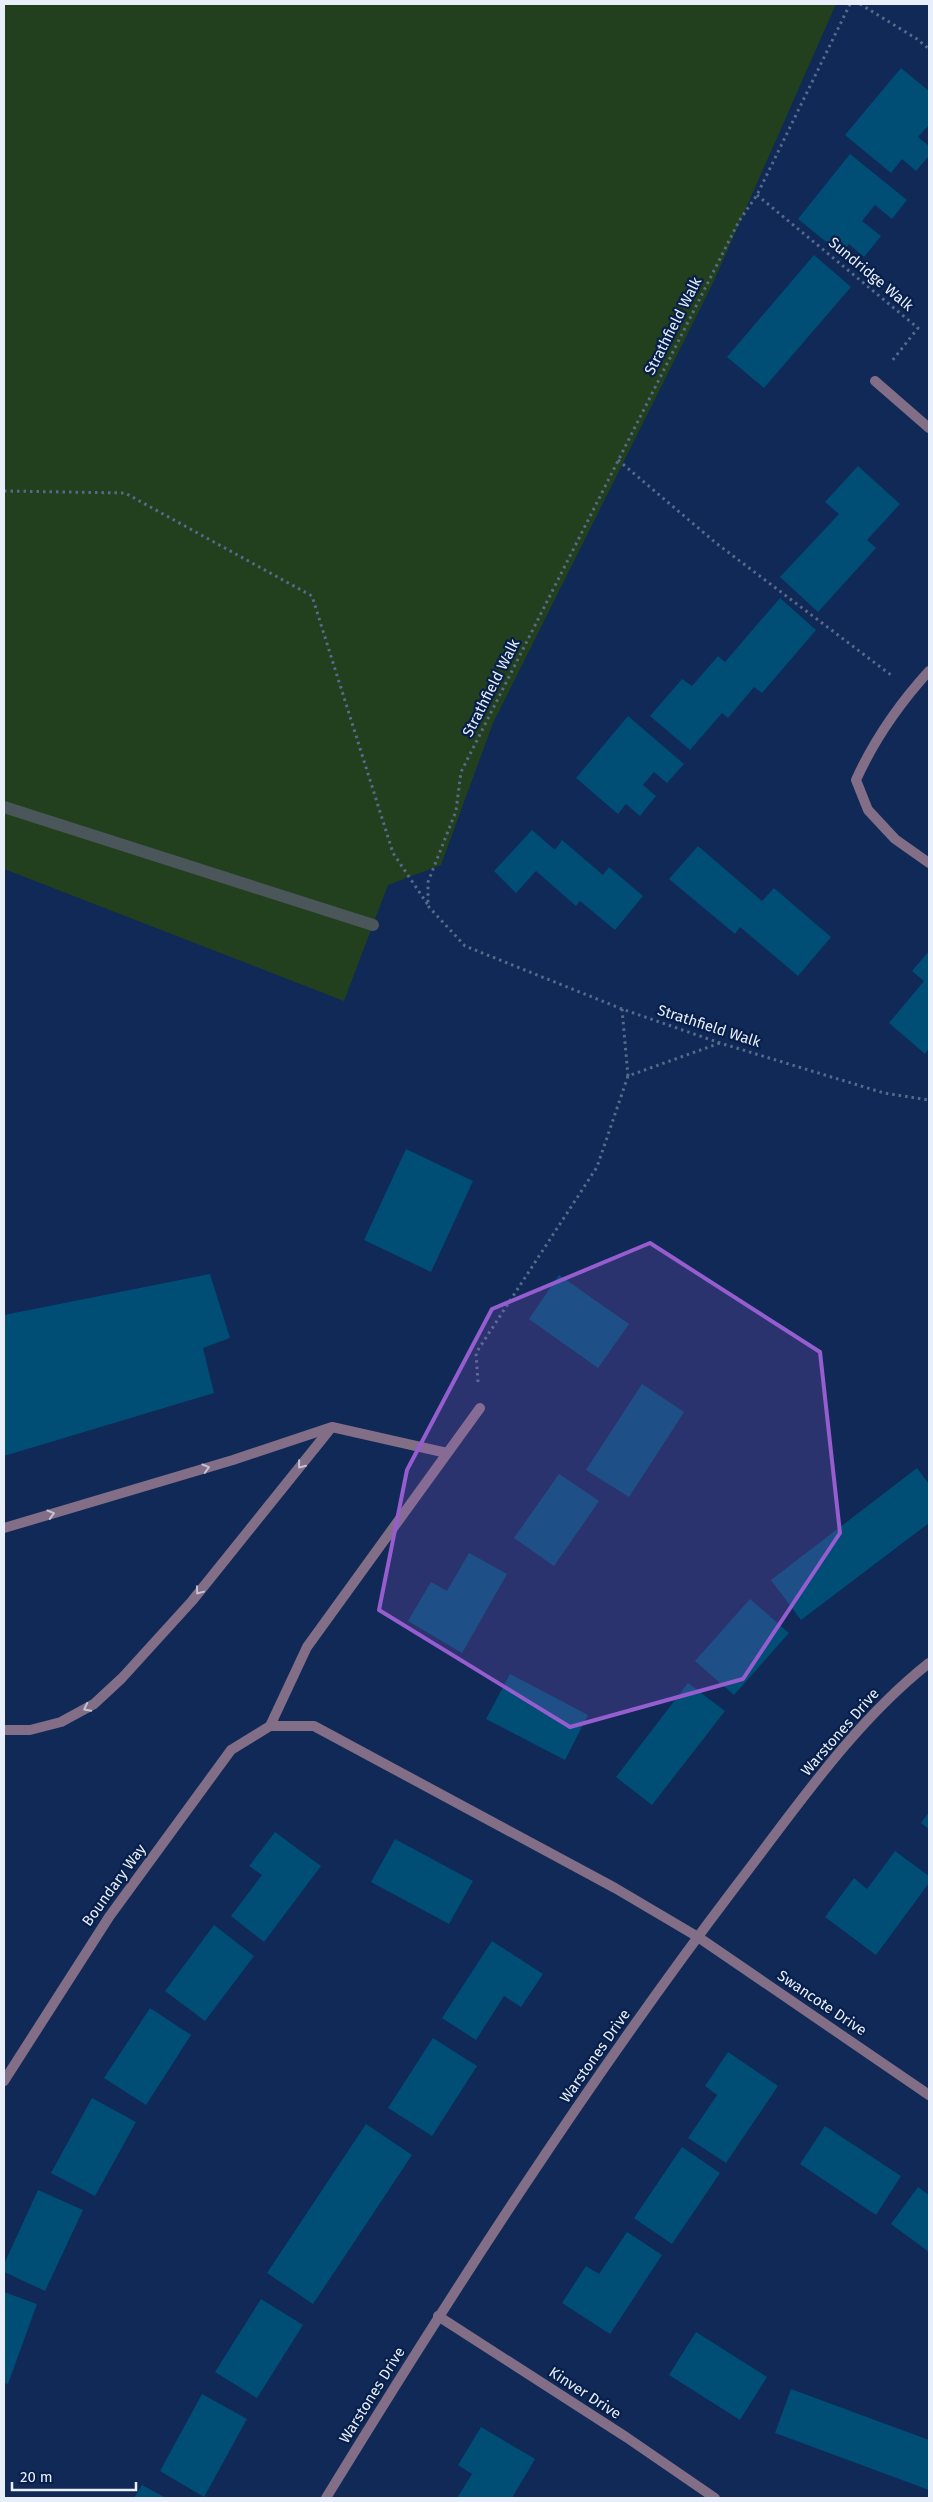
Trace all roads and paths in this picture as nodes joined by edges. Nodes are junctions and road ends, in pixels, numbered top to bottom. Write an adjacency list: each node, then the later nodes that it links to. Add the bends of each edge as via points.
1 (850, 4): 4 (path, Strathfield Walk)
2 (860, 4): 3 (path)
3 (929, 49)
4 (757, 195): 5 (path, Sundridge Walk, via 918,328); 7 (path, Strathfield Walk, via 739,221)
5 (875, 381): 6 (street)
6 (929, 428)
7 (618, 460): 10 (path, via 716,543); 12 (path, Strathfield Walk, via 461,772 456,811 428,882)
8 (4, 491): 12 (path, via 125,493 312,596 393,853)
9 (929, 671): 10 (street)
10 (911, 691): 11 (street, via 870,749 856,780 868,810 895,839)
11 (929, 863)
12 (428, 906): 13 (path, Strathfield Walk, via 465,946)
13 (622, 1009): 14 (path, Strathfield Walk); 15 (path)
14 (720, 1043): 15 (path); 16 (path, Strathfield Walk, via 884,1093)
15 (628, 1076): 17 (path, via 597,1167 476,1353)
16 (929, 1100)
17 (480, 1408): 19 (street)
18 (332, 1427): 19 (street); 20 (street, one-way to 18); 23 (street, one-way to 23, via 192,1601 94,1704 61,1722 30,1730)
19 (448, 1453): 22 (street, via 307,1647)
20 (4, 1528)
21 (929, 1663): 24 (street, Warstones Drive, via 904,1682 855,1733)
22 (270, 1726): 24 (street, Swancote Drive, via 314,1726); 25 (street, Boundary Way, via 231,1750 108,1917)
23 (4, 1730)
24 (698, 1937): 26 (street, Swancote Drive); 27 (street, Warstones Drive, via 574,2113)
25 (4, 2080)
26 (929, 2095)
27 (438, 2316): 28 (street, Warstones Drive); 29 (street, Kinver Drive)
28 (326, 2498)
29 (715, 2498)

